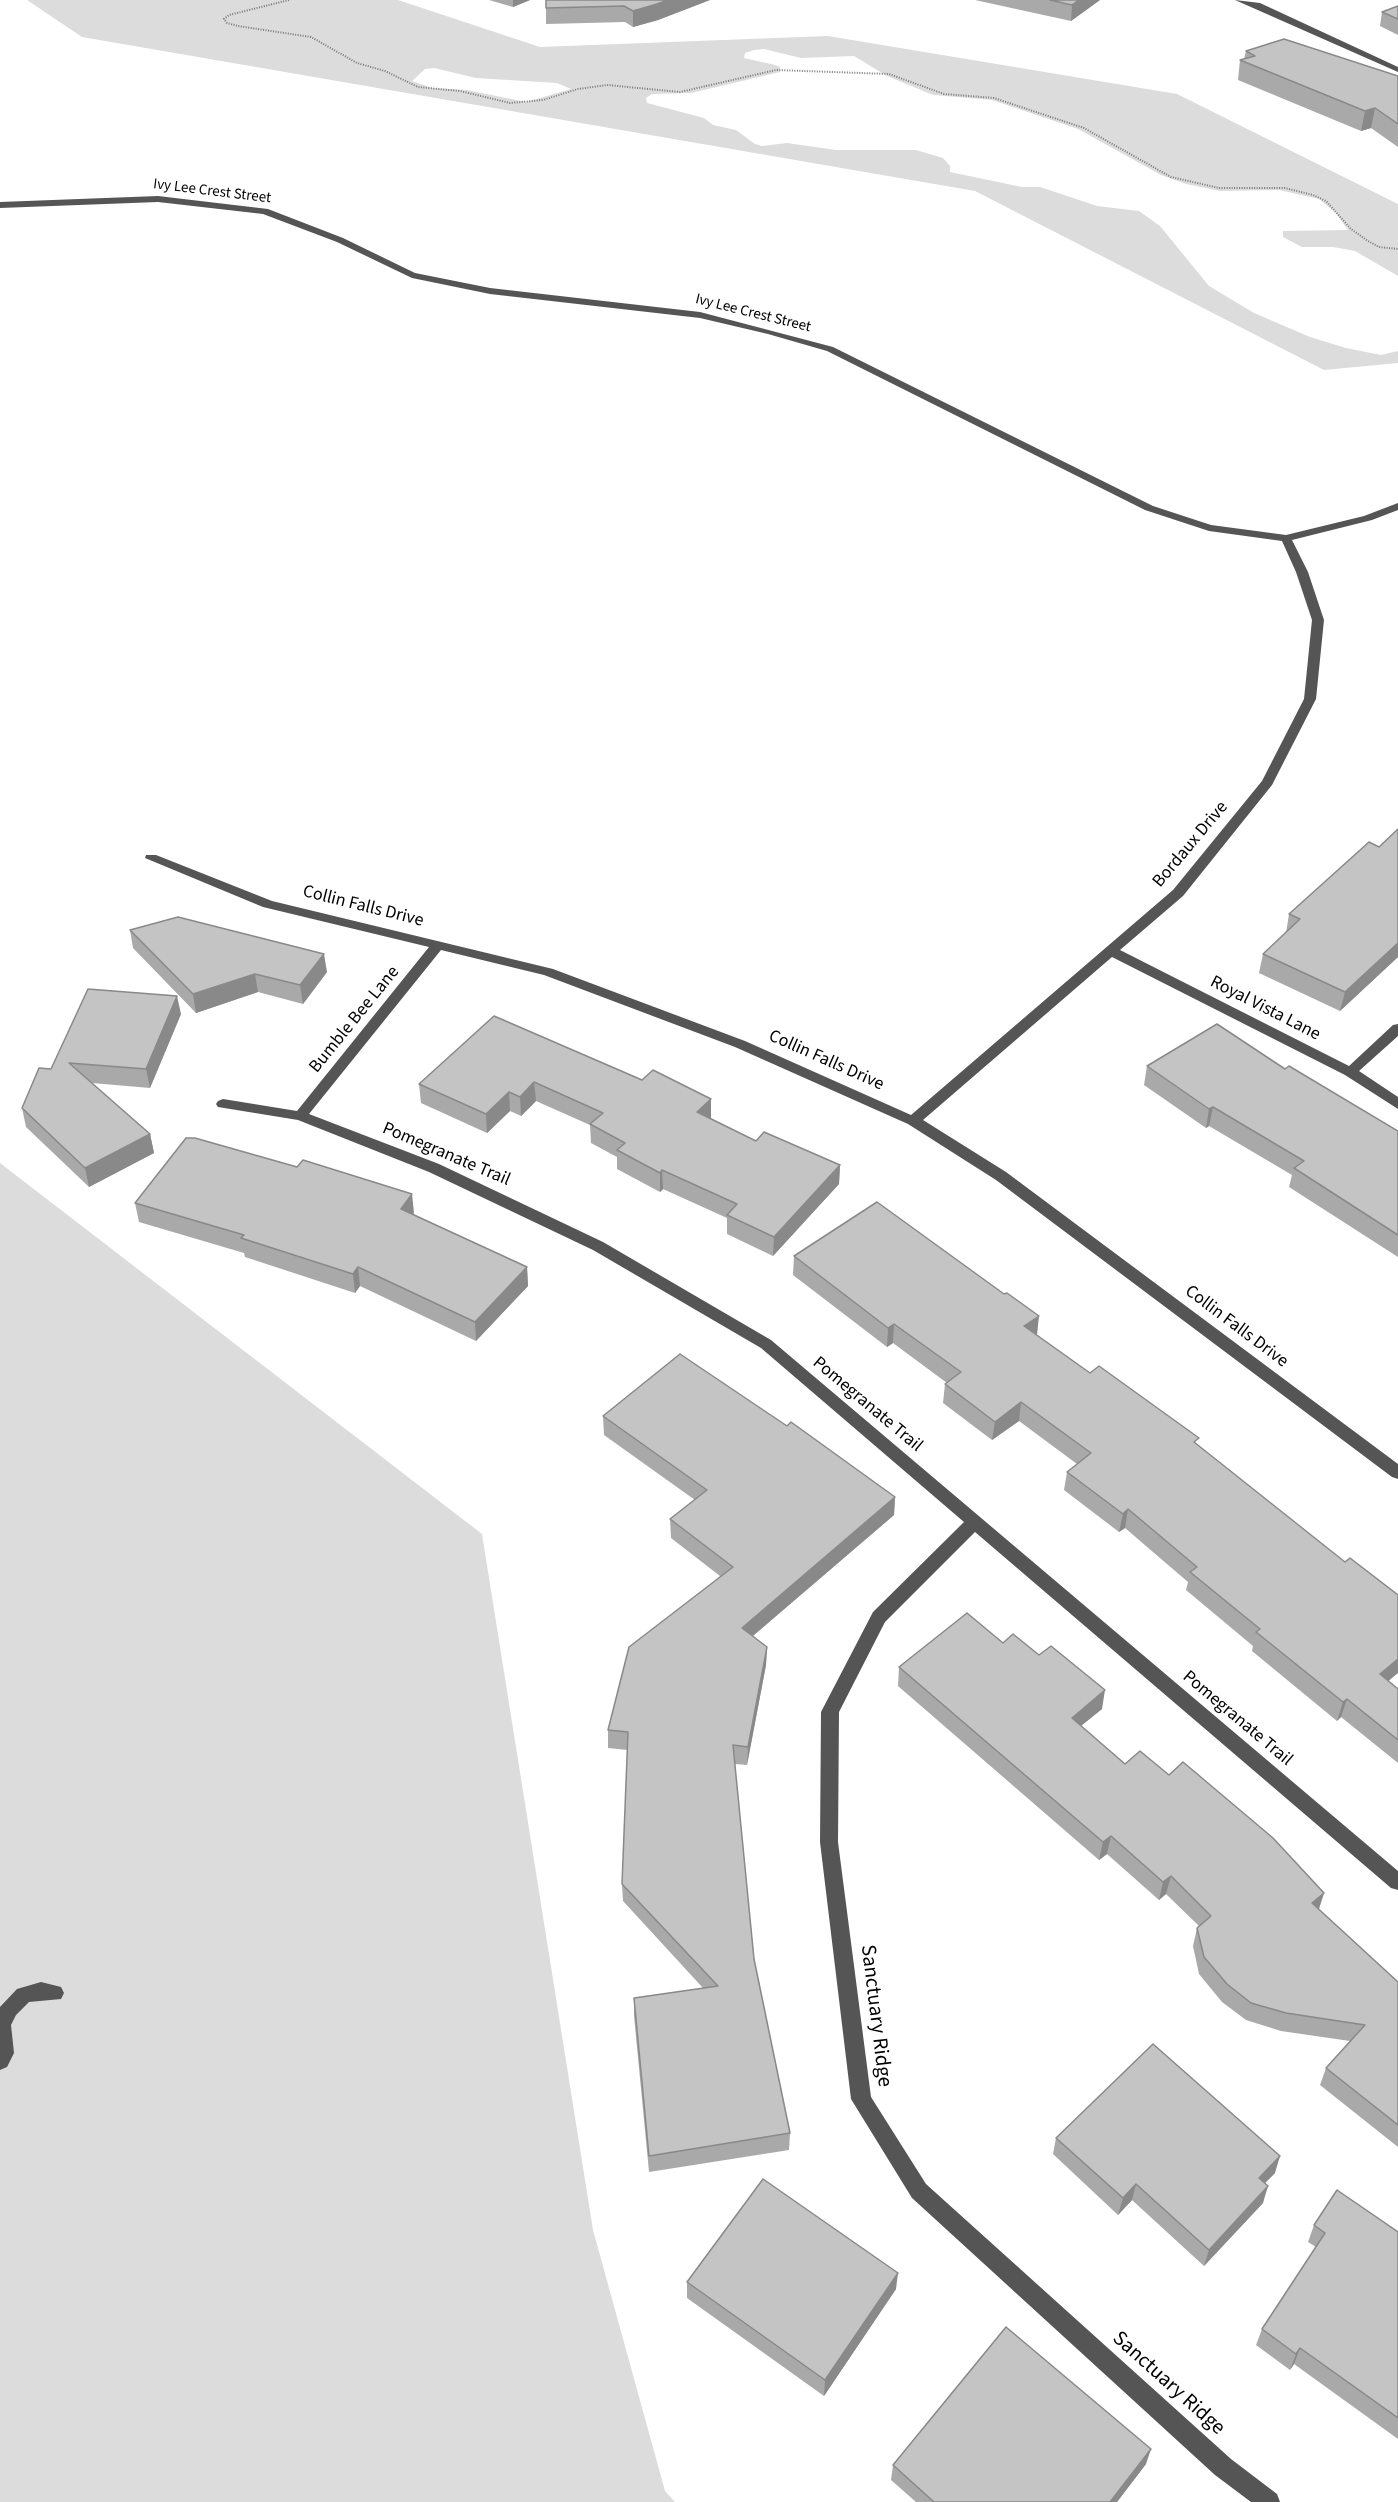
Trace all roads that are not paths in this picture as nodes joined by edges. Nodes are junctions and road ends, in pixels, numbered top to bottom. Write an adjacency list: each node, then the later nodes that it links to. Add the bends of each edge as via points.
1 (1239, 0): 2 (street)
2 (1398, 70)
3 (0, 205): 5 (street, Ivy Lee Crest Street, via 159,199 265,211 340,240 412,275 490,291 700,315 771,332 830,349 1149,508 1209,528)
4 (1398, 506): 5 (street, Ivy Lee Crest Street, via 1368,518)
5 (1286, 538): 8 (street, Bordaux Drive, via 1318,620 1310,699 1268,782 1178,893)
6 (152, 858): 7 (street, Collin Falls Drive, via 268,904)
7 (438, 945): 13 (street, Bumble Bee Lane); 14 (street, Collin Falls Drive, via 548,972 740,1044)
8 (1112, 951): 10 (street, Royal Vista Lane); 14 (street, Bordaux Drive)
9 (1398, 1028): 10 (street)
10 (1350, 1072): 12 (street, Royal Vista Lane)
11 (222, 1104): 13 (street, Pomegranate Trail)
12 (1398, 1104)
13 (300, 1116): 16 (street, Pomegranate Trail, via 434,1168 598,1246 766,1344)
14 (913, 1121): 15 (street, Collin Falls Drive, via 1001,1176)
15 (1398, 1473)
16 (975, 1522): 17 (street, Pomegranate Trail); 20 (street, Sanctuary Ridge, via 879,1617 830,1712 829,1842 861,2099 919,2191 1223,2467)
17 (1398, 1882)
18 (54, 1993): 19 (street, via 24,1995 9,2009 1,2025 4,2053)
19 (0, 2061)
20 (1269, 2502)

